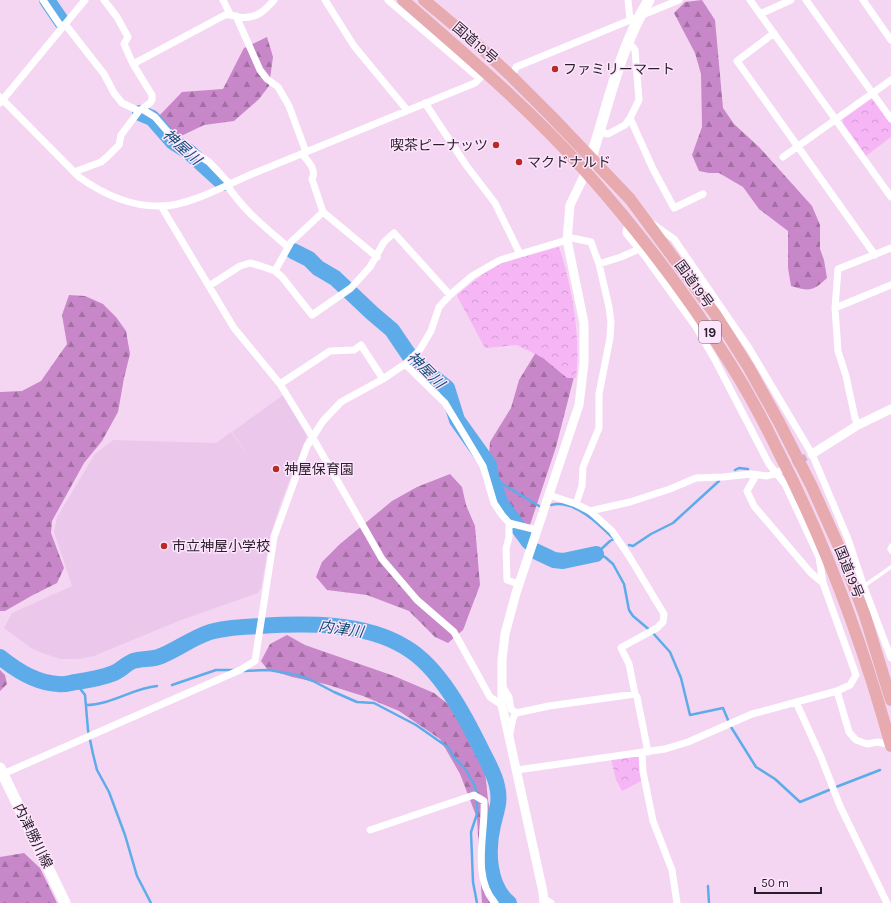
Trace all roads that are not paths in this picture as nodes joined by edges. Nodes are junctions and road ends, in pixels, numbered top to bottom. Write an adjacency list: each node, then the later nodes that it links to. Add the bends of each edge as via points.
1 (43, 0): 20 (street)
2 (85, 0): 20 (street)
3 (104, 0): 24 (street, via 128,37 124,44)
4 (223, 0): 18 (street)
5 (274, 0): 18 (street, via 266,9 254,16 247,18)
6 (325, 0): 32 (street, via 354,46)
7 (388, 0): 26 (street)
8 (403, 0): 26 (highway, 国道19号 / 19)
9 (424, 0): 25 (highway, 国道19号 / 19)
10 (628, 0): 19 (street)
11 (649, 0): 19 (main road)
12 (679, 0): 19 (street)
13 (750, 0): 17 (street)
14 (791, 0): 17 (street)
15 (806, 0): 28 (street)
16 (863, 0): 22 (street)
17 (760, 14): 21 (street)
18 (233, 15): 24 (street, via 225,15); 38 (street, via 260,70 278,87 289,106)
19 (634, 18): 23 (main road); 25 (street)
20 (63, 26): 29 (street); 31 (street, via 104,74 122,103)
21 (774, 33): 35 (street); 37 (street, via 737,61)
22 (891, 40)
23 (628, 41): 33 (street, via 635,50 640,100); 36 (main road)
24 (134, 64): 31 (street, via 152,95 150,103)
25 (514, 72): 39 (highway, 国道19号 / 19)
26 (482, 75): 30 (street, via 474,83); 42 (highway, 国道19号 / 19, via 544,128)
27 (891, 80): 28 (street)
28 (873, 93): 34 (street); 35 (street)
29 (1, 100): 41 (street)
30 (425, 103): 32 (street); 53 (street, via 495,204)
31 (140, 110): 41 (street, via 121,135 119,145 107,157 101,162); 43 (street, via 155,116 174,139 209,162)
32 (407, 110): 38 (street)
33 (630, 118): 36 (street, via 625,125 608,134); 44 (street, via 674,208)
34 (891, 119)
35 (836, 120): 37 (street); 45 (street)
36 (600, 132): 39 (main road)
37 (799, 146): 40 (street); 54 (street)
38 (304, 153): 43 (street); 47 (street, via 314,170 312,179)
39 (591, 158): 42 (main road); 48 (highway, 国道19号 / 19, via 630,199)
40 (783, 158)
41 (74, 172): 46 (street, via 92,186 112,196 136,204)
42 (586, 172): 49 (street, via 570,205); 51 (highway, 国道19号 / 19, via 628,222)
43 (228, 184): 46 (street, via 187,203); 50 (street, via 236,199 251,215)
44 (702, 194)
45 (891, 197)
46 (161, 206): 59 (street)
47 (323, 212): 50 (street); 55 (street)
48 (645, 219): 70 (street, via 674,239 749,348); 88 (highway, 国道19号 / 19, via 715,314 780,424 839,547 865,616)
49 (567, 238): 53 (street); 56 (street, via 591,242); 73 (street, via 584,323 584,363 579,405)
50 (288, 247): 57 (street)
51 (642, 247): 56 (street); 62 (highway, 国道19号 / 19, via 696,311); 63 (street, via 649,262 696,327)
52 (891, 248): 54 (street)
53 (520, 254): 60 (street, via 500,260 472,276)
54 (875, 255): 61 (street, via 838,269)
55 (377, 257): 57 (street, via 351,288 312,315); 60 (street, via 384,242 394,233)
56 (599, 264): 74 (street, via 609,307 610,338 599,394 598,428 583,467 582,486)
57 (275, 271): 59 (street, via 250,263 240,266)
58 (891, 285): 61 (street)
59 (209, 286): 66 (street, via 234,328)
60 (450, 295): 64 (street, via 439,306 431,331 419,351)
61 (835, 308): 68 (street, via 838,351)
62 (718, 344): 63 (highway); 93 (highway, 国道19号 / 19, via 796,486 826,553 870,674)
63 (715, 360): 71 (street, via 769,464)
64 (405, 364): 65 (street); 76 (street, via 444,403 483,466 494,503 502,515)
65 (383, 379): 66 (street, via 361,345 354,350 330,351); 69 (street, via 341,402 323,421)
66 (280, 384): 69 (street)
67 (891, 408): 68 (street)
68 (858, 426): 70 (street)
69 (313, 438): 90 (street, via 382,559 417,600 454,632 490,697); 96 (street, via 307,446 274,537 255,661 240,670)
70 (809, 455): 83 (street, via 848,539)
71 (779, 472): 72 (street, via 767,476); 81 (street, via 819,557)
72 (752, 474): 75 (street, via 696,478 637,500); 81 (street, via 754,479 747,491 754,506 811,572)
73 (549, 495): 74 (street); 77 (street)
74 (576, 504): 75 (street)
75 (590, 511): 87 (street, via 612,531 664,614 663,622 657,628 621,648 629,664)
76 (514, 524): 77 (street); 82 (street, via 506,549 507,580)
77 (537, 530): 82 (street)
78 (891, 545): 79 (lane)
79 (891, 552)
80 (891, 567): 83 (lane)
81 (824, 583): 86 (street, via 856,675 850,685)
82 (519, 584): 85 (street, via 505,634)
83 (864, 587): 84 (street)
84 (891, 658)
85 (502, 686): 90 (street); 91 (street, via 509,697 511,709)
86 (837, 691): 89 (street); 93 (street, via 848,732 856,740 867,744 878,742)
87 (635, 694): 91 (street); 94 (street)
88 (891, 700)
89 (796, 702): 94 (street, via 752,714 688,742); 103 (street, via 840,806)
90 (502, 705): 92 (street)
91 (516, 713): 92 (street)
92 (508, 739): 95 (street)
93 (891, 745)
94 (645, 752): 95 (street); 102 (street, via 643,772 653,822 672,870)
95 (516, 770): 98 (street)
96 (1, 771): 99 (main road, 内津勝川線)
97 (370, 830): 100 (street, via 474,795 484,801 480,858 484,882)
98 (543, 901): 101 (street)
99 (65, 903)
100 (495, 903)
101 (551, 903)
102 (677, 903)
103 (888, 903)

